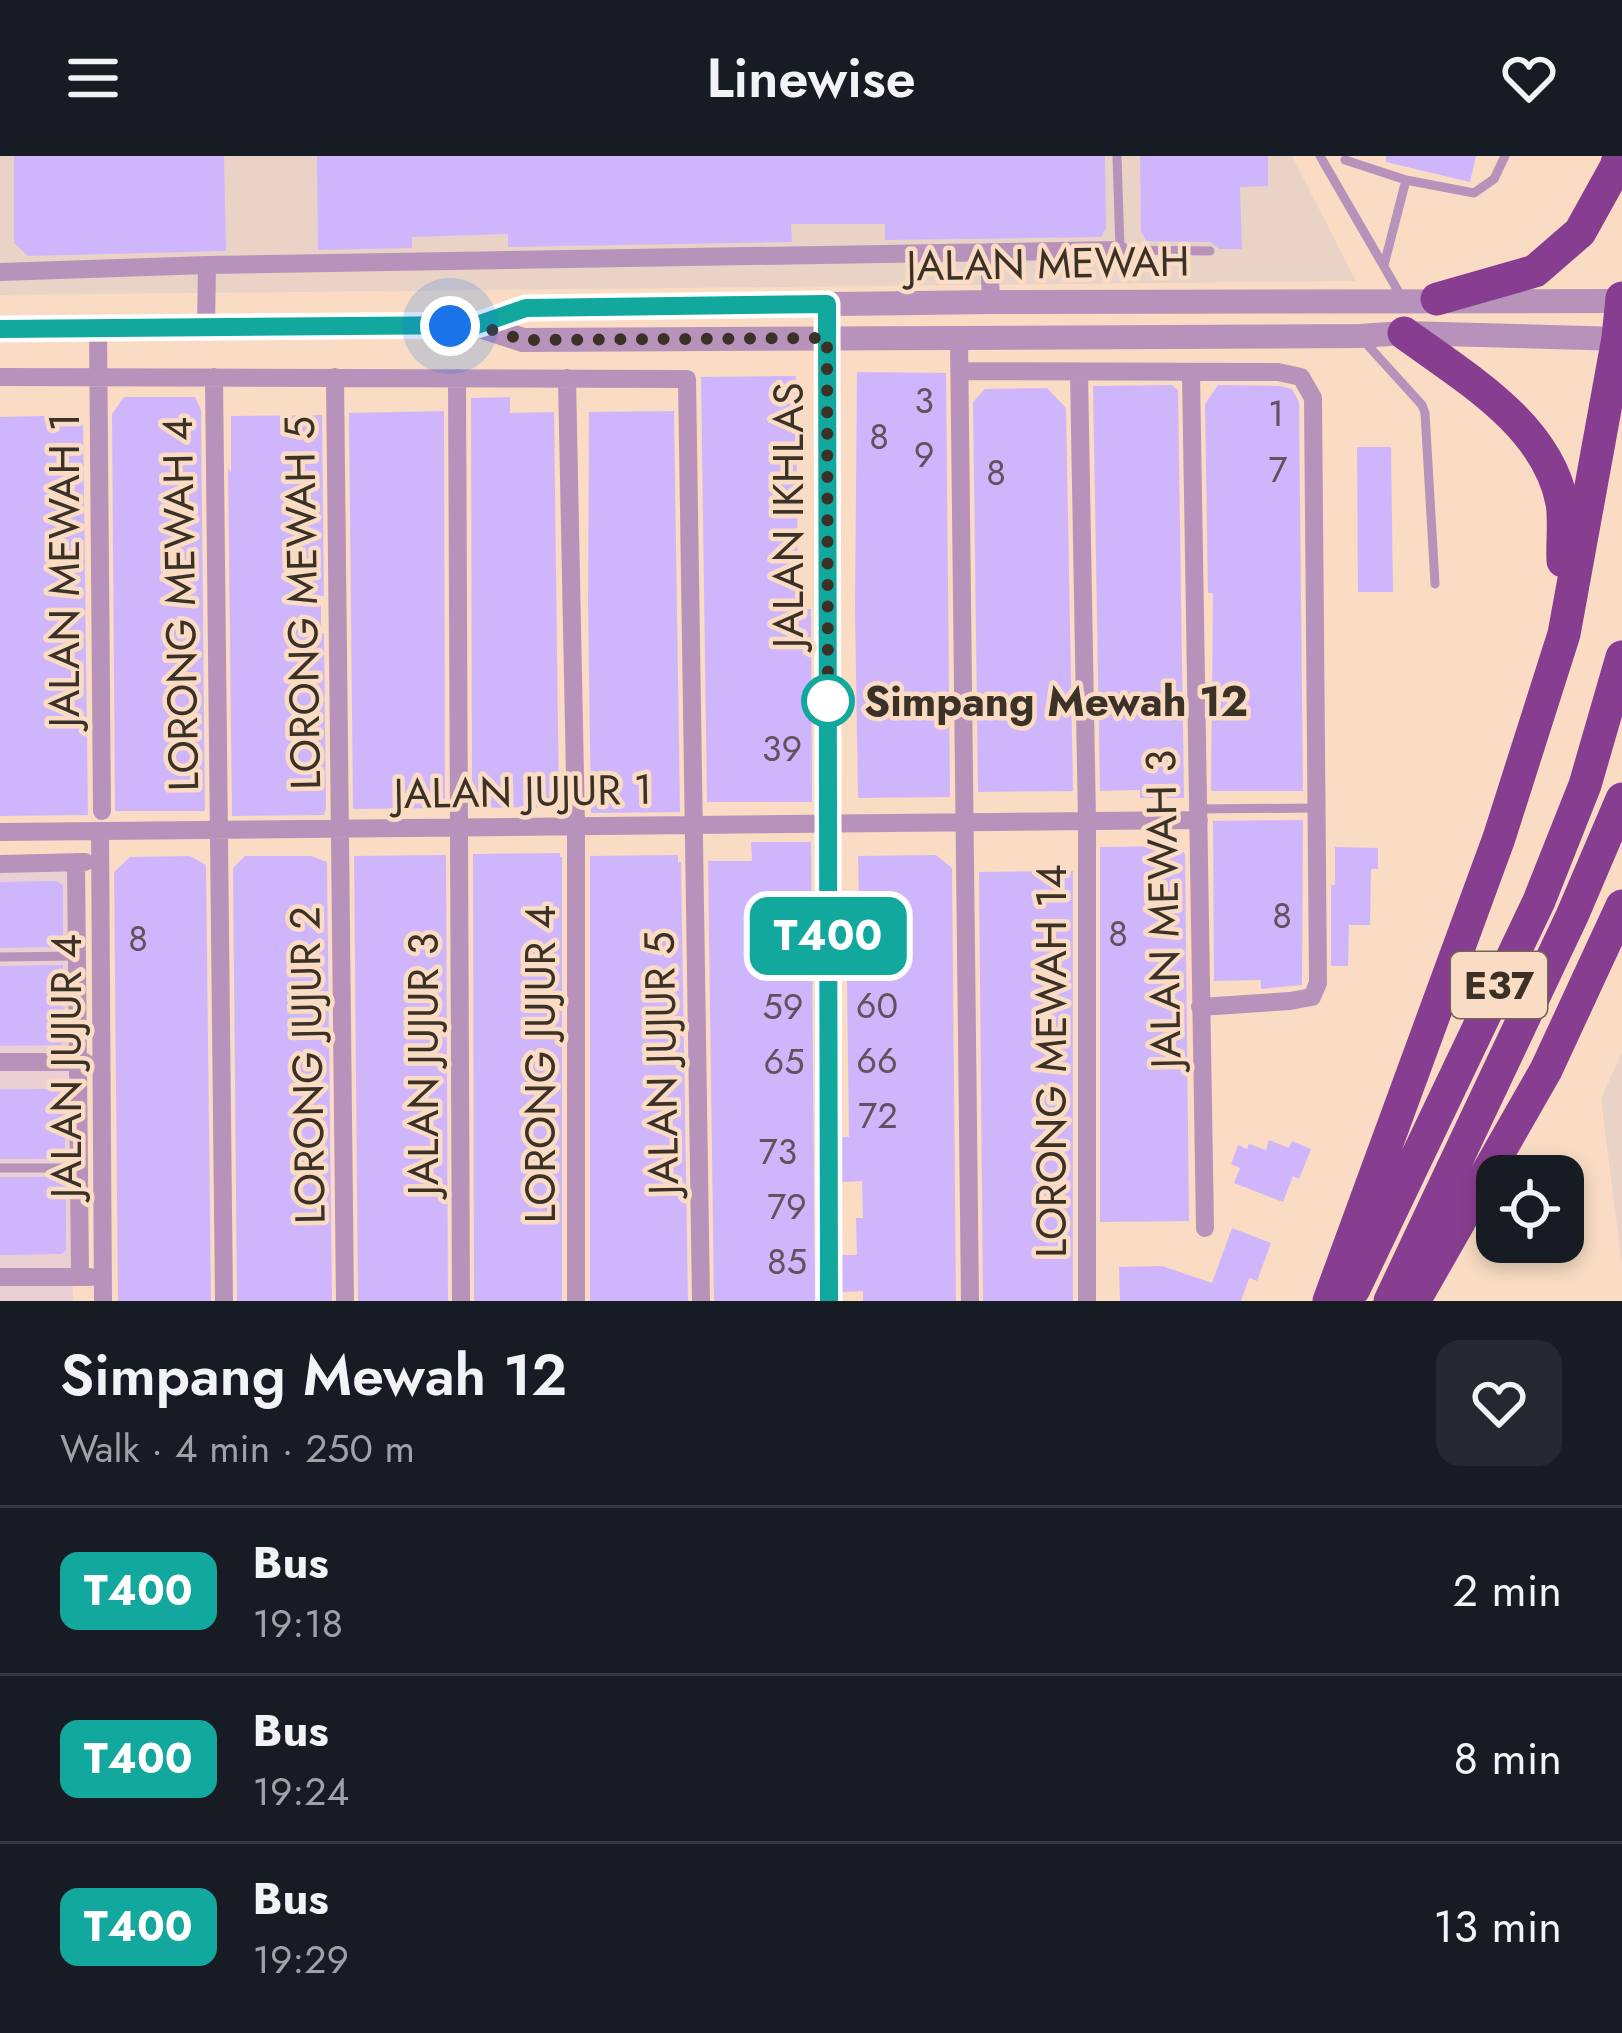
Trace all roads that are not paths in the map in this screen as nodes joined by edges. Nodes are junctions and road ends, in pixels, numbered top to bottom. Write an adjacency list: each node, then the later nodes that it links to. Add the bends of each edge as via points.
1 (1117, 156): 7 (lane)
2 (1319, 156): 11 (lane)
3 (1505, 156): 6 (lane, via 1494,179 1474,193)
4 (1618, 156): 16 (highway, via 1580,232 1535,271)
5 (1345, 160): 6 (lane)
6 (1406, 180): 11 (lane)
7 (1120, 250): 8 (street); 9 (lane)
8 (988, 251): 10 (street); 14 (street)
9 (1210, 251)
10 (207, 265): 12 (street); 18 (street)
11 (1384, 265): 16 (lane)
12 (0, 272)
13 (1622, 300): 16 (street, JALAN MEWAH); 24 (highway)
14 (991, 302): 15 (street, JALAN MEWAH); 16 (street, JALAN MEWAH)
15 (827, 304): 17 (street, JALAN MEWAH, via 526,308); 23 (street, JALAN IKHLAS)
16 (1415, 310): 21 (street, JALAN MEWAH); 24 (street, JALAN MEWAH); 35 (highway, via 1542,452 1562,502)
17 (477, 325): 18 (street, JALAN MEWAH); 23 (street, JALAN MEWAH, via 523,340)
18 (206, 327): 19 (street, JALAN MEWAH)
19 (98, 328): 20 (street, JALAN MEWAH); 29 (street, JALAN MEWAH 1)
20 (0, 329)
21 (1360, 336): 22 (street, JALAN MEWAH); 34 (lane, via 1425,413)
22 (958, 337): 23 (street, JALAN MEWAH); 25 (street)
23 (827, 338): 43 (street, JALAN IKHLAS)
24 (1620, 339): 35 (highway)
25 (959, 371): 26 (street); 42 (street)
26 (1079, 373): 27 (street); 41 (street, LORONG MEWAH 14)
27 (1191, 374): 38 (street, via 1278,371 1301,377 1313,398); 39 (street, JALAN MEWAH 3)
28 (0, 376): 29 (street)
29 (99, 377): 30 (street); 40 (street, JALAN MEWAH 1)
30 (214, 377): 31 (street); 48 (street, LORONG MEWAH 4)
31 (334, 377): 32 (street); 47 (street, LORONG MEWAH 5)
32 (457, 378): 33 (street); 46 (street, JALAN JUJUR 3)
33 (567, 378): 44 (street, JALAN JUJUR 5, via 687,379); 45 (street, LORONG JUJUR 4)
34 (1435, 584)
35 (1564, 634): 75 (highway, via 1499,838)
36 (1622, 657): 76 (highway, E37, via 1585,785 1539,901)
37 (1622, 799): 77 (highway, E37)
38 (1316, 808): 39 (lane); 56 (street, via 1312,997)
39 (1198, 814): 41 (street, JALAN JUJUR 1); 56 (street, JALAN MEWAH 3)
40 (101, 821): 48 (street, JALAN JUJUR 1); 49 (street, JALAN JUJUR 1); 51 (street, JALAN JUJUR 4)
41 (1087, 821): 42 (street, JALAN JUJUR 1); 74 (street, LORONG MEWAH 14)
42 (962, 822): 43 (street, JALAN JUJUR 1); 73 (street)
43 (828, 824): 44 (street, JALAN JUJUR 1); 72 (street, JALAN IKHLAS)
44 (694, 825): 45 (street, JALAN JUJUR 1); 71 (street, JALAN JUJUR 5)
45 (576, 826): 46 (street, JALAN JUJUR 1); 70 (street, LORONG JUJUR 4)
46 (458, 827): 47 (street, JALAN JUJUR 1); 69 (street, JALAN JUJUR 3)
47 (341, 828): 48 (street, JALAN JUJUR 1); 68 (street, LORONG JUJUR 2)
48 (218, 830): 67 (street)
49 (0, 832)
50 (76, 862): 51 (street); 52 (street); 54 (street)
51 (100, 862): 59 (street, JALAN JUJUR 4)
52 (0, 864)
53 (1622, 906): 78 (highway, via 1546,1070)
54 (76, 956): 55 (lane); 58 (street)
55 (0, 957)
56 (1200, 1007): 62 (street, JALAN MEWAH 3)
57 (0, 1062): 58 (street)
58 (77, 1062): 59 (street); 61 (street)
59 (102, 1062): 64 (street, JALAN JUJUR 4)
60 (0, 1168): 61 (lane)
61 (78, 1168): 63 (street)
62 (1205, 1228)
63 (80, 1276): 64 (street); 65 (street)
64 (103, 1276): 66 (street, JALAN JUJUR 4)
65 (0, 1277)
66 (103, 1301)
67 (224, 1301)
68 (345, 1301)
69 (461, 1301)
70 (577, 1301)
71 (700, 1301)
72 (829, 1301)
73 (970, 1301)
74 (1087, 1301)
75 (1329, 1301)
76 (1348, 1301)
77 (1390, 1301)
78 (1414, 1301)

